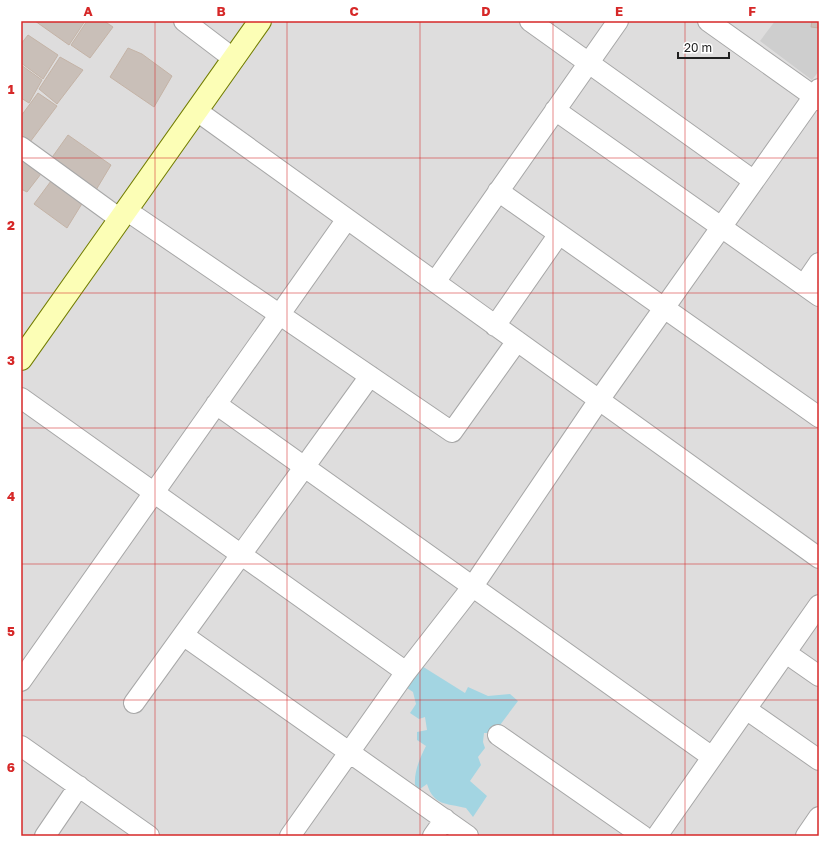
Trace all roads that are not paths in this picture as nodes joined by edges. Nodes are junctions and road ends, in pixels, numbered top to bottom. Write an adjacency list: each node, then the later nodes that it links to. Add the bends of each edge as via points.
1 (184, 21): 6 (street)
2 (260, 21): 6 (street)
3 (530, 21): 7 (street)
4 (618, 21): 7 (street)
5 (708, 21): 8 (street)
6 (234, 59): 10 (street)
7 (588, 64): 9 (street); 12 (street)
8 (817, 95): 12 (street)
9 (555, 110): 13 (street); 16 (street)
10 (197, 111): 14 (street); 15 (street)
11 (21, 147): 14 (street)
12 (754, 181): 16 (street)
13 (498, 191): 17 (street); 19 (street)
14 (123, 215): 22 (street); 25 (street)
15 (347, 219): 19 (street); 22 (street)
16 (721, 227): 20 (street); 21 (street)
17 (559, 234): 21 (street); 23 (street)
18 (819, 263): 20 (street)
19 (435, 282): 23 (street)
20 (811, 290)
21 (664, 308): 28 (street); 30 (street)
22 (280, 315): 26 (street); 29 (street)
23 (495, 326): 24 (street)
24 (517, 341): 26 (street, via 452,432); 28 (street)
25 (21, 360)
26 (370, 376): 31 (street)
27 (21, 398): 32 (street)
28 (599, 400): 34 (street); 35 (street)
29 (216, 404): 31 (street); 32 (street)
30 (819, 417)
31 (304, 467): 33 (street); 35 (street)
32 (154, 492): 33 (street); 39 (street)
33 (241, 554): 37 (street); 40 (street)
34 (819, 558)
35 (473, 586): 40 (street); 47 (street)
36 (819, 605): 38 (street)
37 (182, 635): 42 (street); 46 (street)
38 (786, 653): 41 (street); 43 (street)
39 (24, 670)
40 (406, 672): 46 (street)
41 (819, 676)
42 (134, 703)
43 (746, 709): 47 (street); 48 (street)
44 (498, 735): 57 (street)
45 (21, 746): 49 (street)
46 (349, 752): 51 (street); 54 (street)
47 (712, 757): 58 (street)
48 (819, 760)
49 (79, 786): 52 (street); 53 (street)
50 (819, 817): 59 (street)
51 (444, 819): 55 (street); 56 (street)
52 (45, 836)
53 (150, 836)
54 (290, 836)
55 (433, 836)
56 (468, 836)
57 (643, 836)
58 (657, 836)
59 (806, 836)

